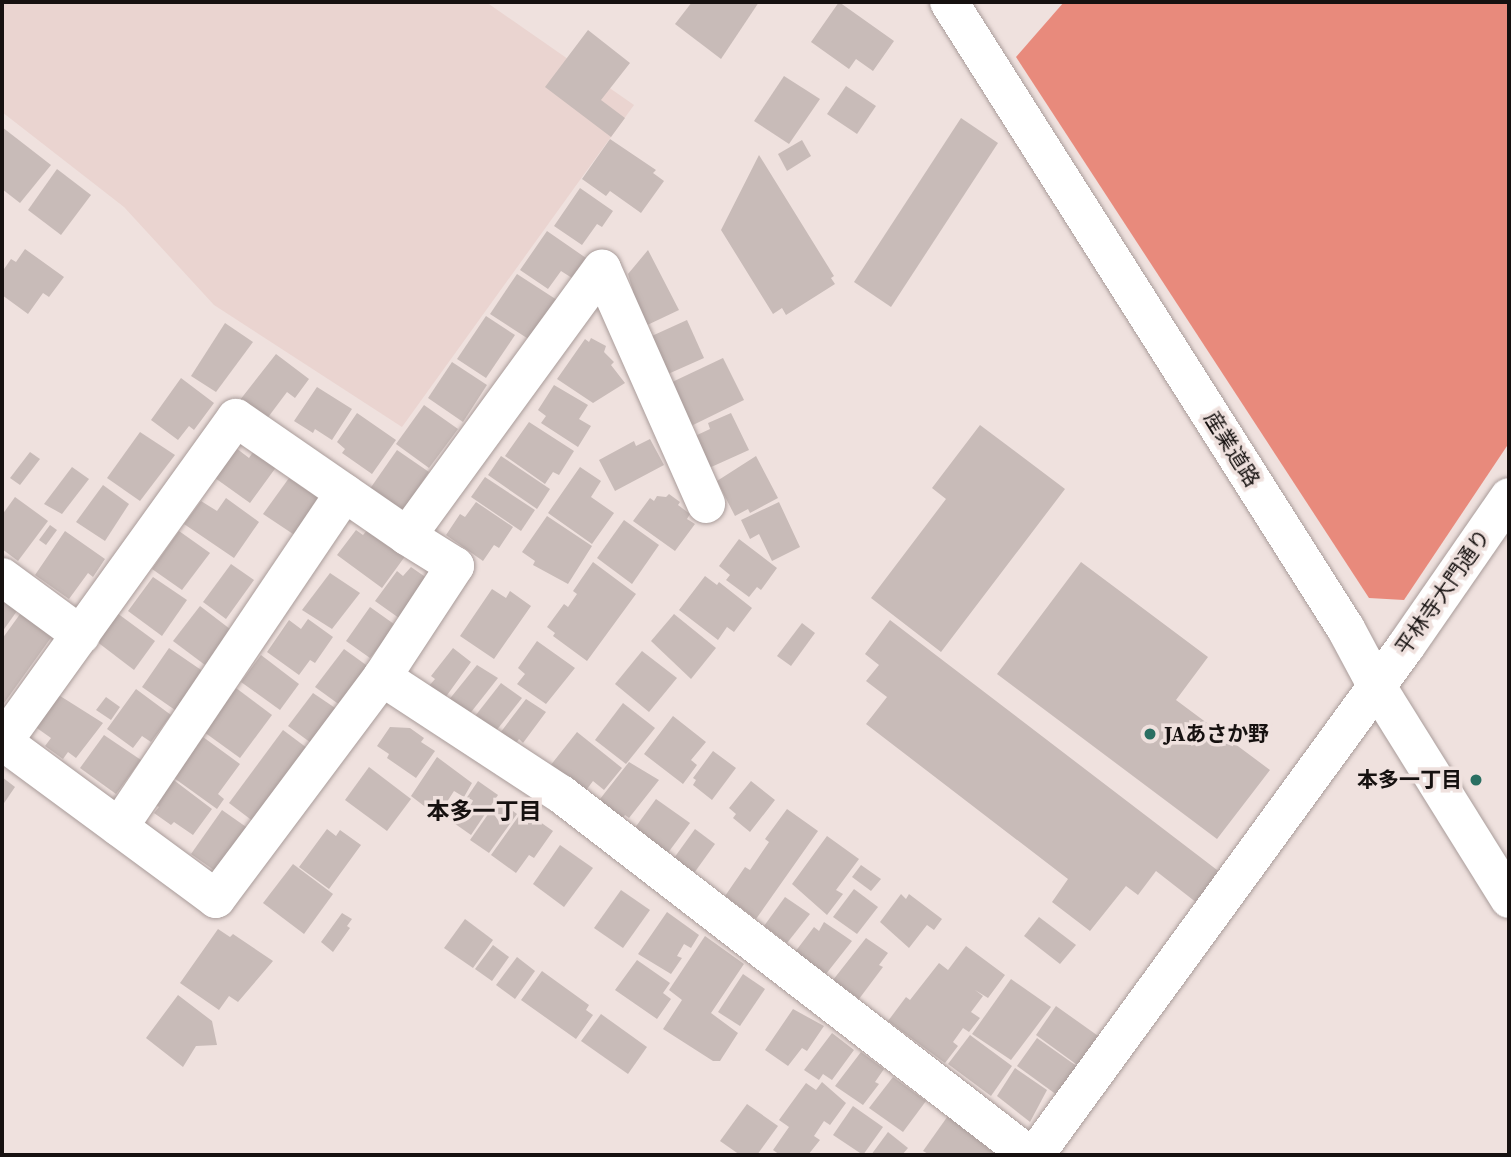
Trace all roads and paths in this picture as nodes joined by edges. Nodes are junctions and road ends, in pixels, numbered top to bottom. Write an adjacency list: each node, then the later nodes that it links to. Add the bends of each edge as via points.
1 (949, 2): 9 (street, 産業道路, via 1346,629)
2 (344, 492): 5 (street); 7 (street, via 236,418); 11 (street)
3 (1509, 498): 9 (street, 平林寺大門通り)
4 (706, 504): 5 (street, via 603,269)
5 (407, 536): 8 (street, via 455,566)
6 (2, 578): 7 (street)
7 (81, 635): 10 (street)
8 (382, 677): 11 (street, via 216,899); 13 (street, via 561,794)
9 (1376, 685): 12 (street, 産業道路); 14 (street, 平林寺大門通り)
10 (3, 741): 11 (street)
11 (119, 827)
12 (1509, 899)
13 (1029, 1155)
14 (1035, 1155)

